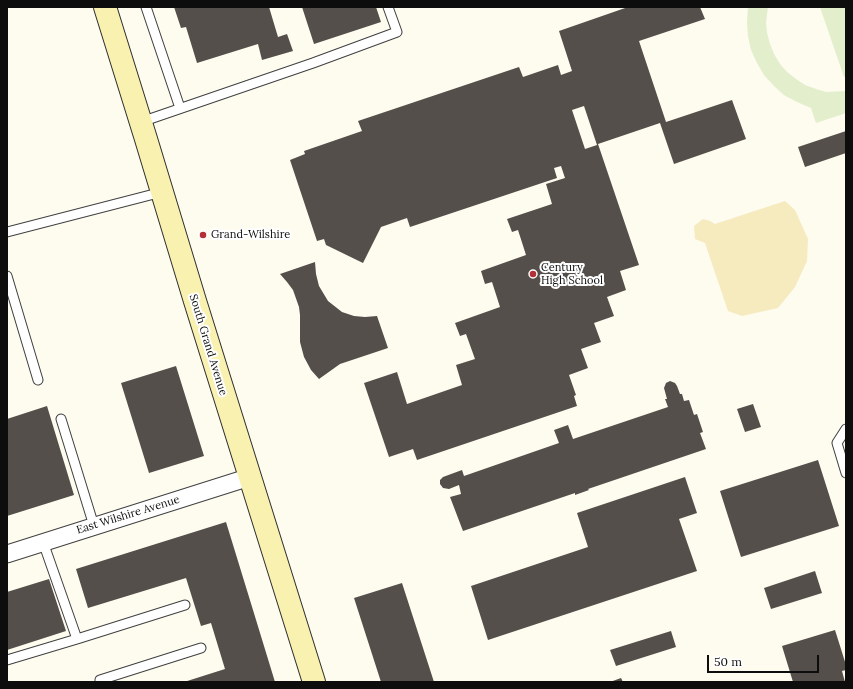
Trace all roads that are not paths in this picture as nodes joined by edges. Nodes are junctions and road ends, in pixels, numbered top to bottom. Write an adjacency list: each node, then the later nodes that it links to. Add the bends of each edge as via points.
1 (104, 7): 5 (main road, South Grand Avenue)
2 (146, 7): 4 (lane)
3 (388, 7): 4 (lane, via 397,32)
4 (180, 108): 5 (lane)
5 (141, 122): 6 (main road, South Grand Avenue)
6 (162, 192): 7 (lane); 13 (main road, South Grand Avenue)
7 (7, 232)
8 (7, 276): 9 (lane)
9 (38, 380)
10 (61, 419): 14 (lane)
11 (846, 429): 12 (lane, via 837,443)
12 (846, 473)
13 (250, 477): 14 (street, East Wilshire Avenue); 22 (main road, South Grand Avenue)
14 (94, 526): 15 (street, East Wilshire Avenue)
15 (43, 542): 16 (street, East Wilshire Avenue); 18 (lane)
16 (7, 554)
17 (185, 605): 18 (lane)
18 (77, 639): 20 (lane)
19 (201, 648): 21 (lane)
20 (7, 660)
21 (100, 682)
22 (314, 682)

